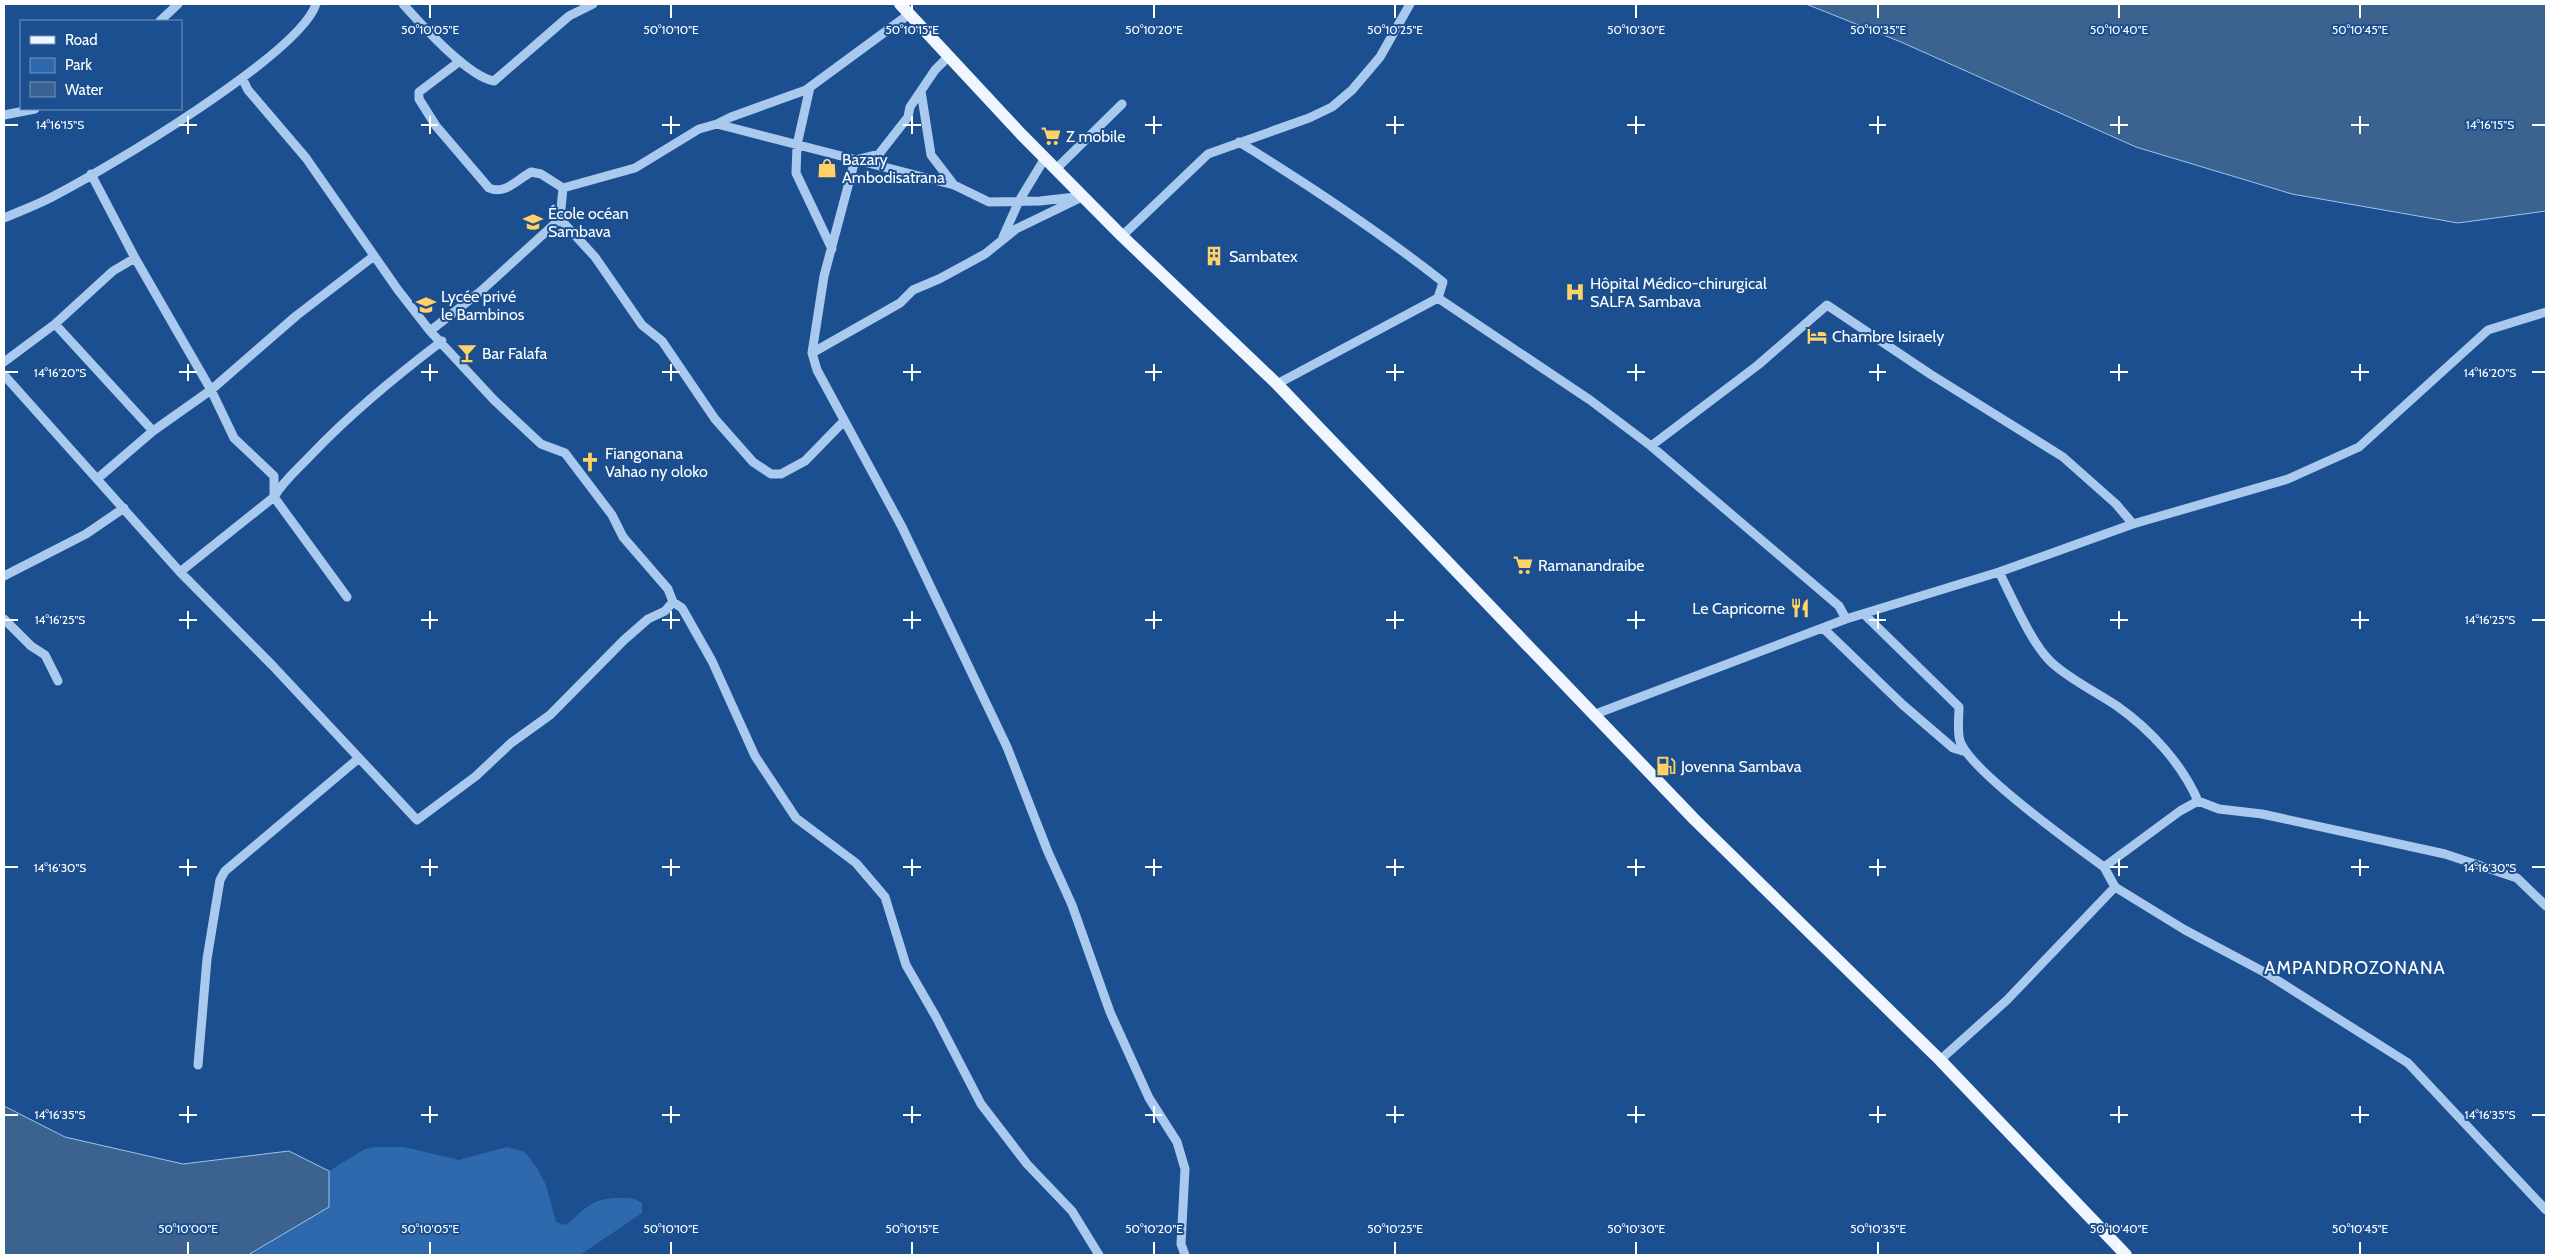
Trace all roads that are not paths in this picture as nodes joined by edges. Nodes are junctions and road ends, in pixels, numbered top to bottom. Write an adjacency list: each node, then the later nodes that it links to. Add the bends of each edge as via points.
1 (178, 4): 8 (street)
2 (316, 4): 11 (street, via 299,31)
3 (403, 4): 10 (street)
4 (593, 4): 10 (street, via 569,16 494,81 484,79)
5 (900, 4): 7 (main road)
6 (1410, 4): 18 (street, via 1380,57 1352,90 1332,107)
7 (908, 15): 9 (main road); 12 (street)
8 (161, 20)
9 (949, 56): 13 (street); 20 (main road)
10 (460, 61): 25 (street, via 419,92 418,99 436,126 489,188 505,190 531,172 541,174)
11 (242, 78): 23 (street, via 128,154); 33 (street, via 248,90 334,195)
12 (810, 87): 17 (street); 19 (street)
13 (921, 91): 21 (street, via 910,107 908,117 879,154); 24 (street, via 931,155)
14 (1122, 104): 22 (street)
15 (30, 110): 16 (street)
16 (4, 115)
17 (717, 124): 19 (street); 25 (street, via 699,129 635,168)
18 (1239, 142): 30 (street, via 1208,154); 35 (street, via 1312,188 1430,271 1443,282)
19 (797, 145): 21 (street); 32 (street, via 796,173)
20 (1045, 158): 22 (main road); 27 (street)
21 (855, 160): 24 (street); 32 (street)
22 (1056, 169): 26 (main road)
23 (91, 174): 28 (street, via 53,197); 34 (street)
24 (954, 185): 27 (street, via 989,202)
25 (562, 188): 29 (street)
26 (1084, 196): 27 (street); 30 (main road); 31 (street)
27 (1019, 201): 31 (street)
28 (4, 218)
29 (560, 219): 38 (street, via 481,291); 45 (street, via 595,257 642,325 662,341 715,419 753,462 771,474 781,474 805,461)
30 (1122, 236): 43 (main road)
31 (1002, 239): 40 (street, via 985,254 913,290 900,303)
32 (832, 249): 40 (street, via 824,276)
33 (374, 256): 38 (street); 44 (street, via 296,316)
34 (135, 258): 37 (street, via 113,271); 44 (street)
35 (1438, 298): 43 (street); 47 (street, via 1590,400)
36 (2546, 312): 51 (street, via 2488,330 2358,447 2288,478)
37 (55, 324): 41 (street); 46 (street)
38 (430, 331): 39 (street)
39 (442, 341): 49 (street, via 338,427 284,481); 56 (street, via 494,400 541,444 565,452 612,514 623,537 668,589)
40 (812, 353): 45 (street)
41 (4, 362)
42 (4, 375): 48 (street)
43 (1277, 384): 62 (main road)
44 (211, 390): 46 (street); 49 (street, via 234,438 274,476)
45 (843, 422): 75 (street, via 906,535 1007,747 1072,904 1110,1012 1149,1098 1178,1142 1185,1168 1181,1244)
46 (153, 432): 48 (street)
47 (1651, 446): 51 (street, via 1758,365 1827,305 2063,457 2116,504); 59 (street, via 1839,606)
48 (97, 479): 50 (street)
49 (274, 497): 52 (street); 55 (street)
50 (124, 508): 52 (street); 54 (street, via 86,534)
51 (2133, 524): 53 (street)
52 (180, 572): 64 (street)
53 (1999, 572): 57 (street); 65 (street, via 2038,645 2051,662 2119,708 2148,733 2173,758)
54 (4, 576)
55 (347, 597)
56 (673, 602): 64 (street, via 624,640 550,715 417,820); 74 (street, via 682,608 712,661 755,756 796,818 856,863 885,897 906,965 982,1104 1027,1164 1072,1211)
57 (1865, 615): 59 (street); 63 (street, via 1959,707 1960,740)
58 (4, 619): 61 (street, via 30,646 45,655)
59 (1846, 619): 60 (street)
60 (1824, 629): 62 (street); 63 (street, via 1903,705 1954,748)
61 (58, 682)
62 (1593, 715): 71 (main road, via 1782,907)
63 (1966, 752): 66 (street, via 2002,786)
64 (359, 758): 72 (street, via 226,871 220,880 207,959)
65 (2198, 801): 66 (street); 68 (street, via 2219,809 2262,814 2445,854 2517,878)
66 (2104, 868): 67 (street)
67 (2115, 887): 71 (street, via 2007,1000); 73 (street, via 2185,930 2264,972 2408,1064)
68 (2534, 894): 69 (street); 70 (street)
69 (2546, 894)
70 (2546, 906)
71 (1940, 1060): 76 (main road)
72 (198, 1064)
73 (2546, 1210)
74 (1099, 1255)
75 (1185, 1255)
76 (2126, 1255)

